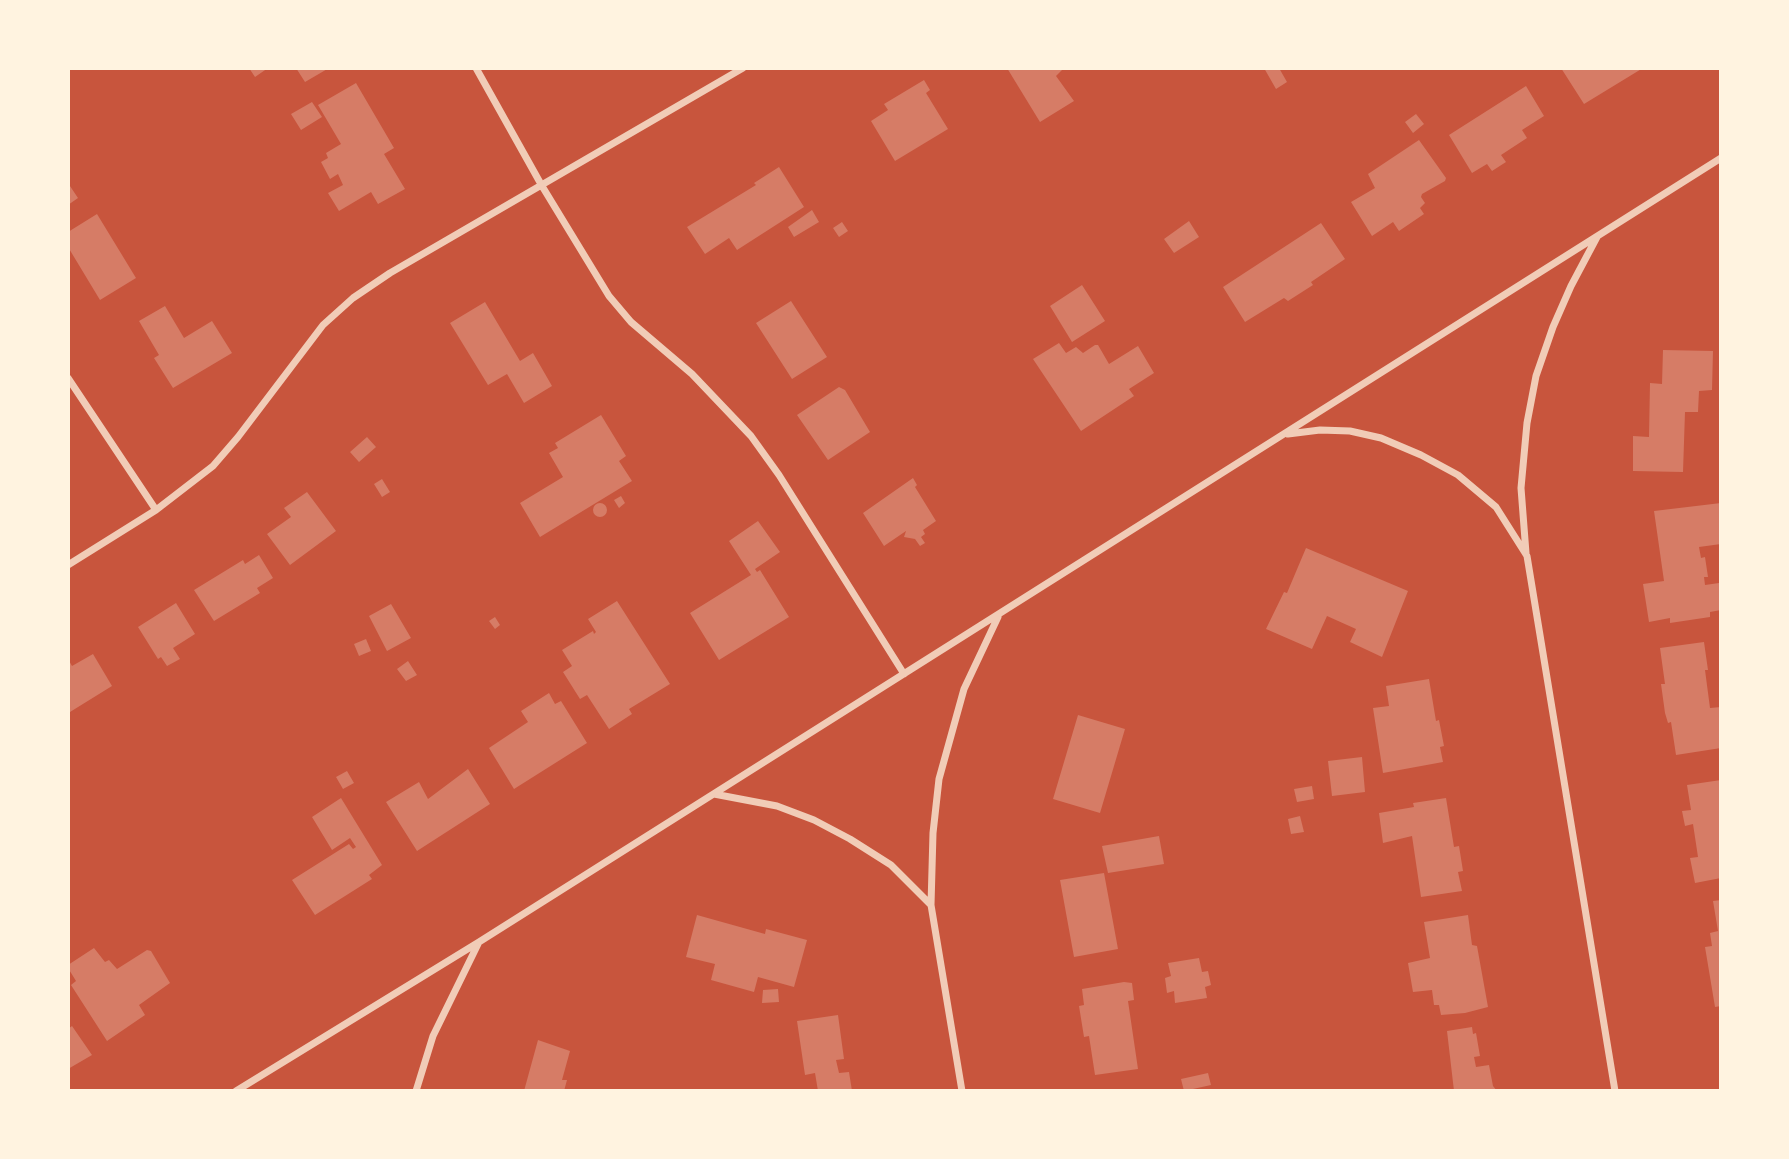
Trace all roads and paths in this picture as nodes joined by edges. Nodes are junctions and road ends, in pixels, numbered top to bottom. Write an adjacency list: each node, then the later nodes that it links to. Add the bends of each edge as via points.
1 (475, 68): 4 (street)
2 (743, 68): 4 (street)
3 (1721, 158): 5 (street)
4 (542, 186): 8 (street, via 352,298 323,325 213,466); 12 (street, via 609,296 751,436)
5 (1597, 236): 7 (street); 9 (street, via 1562,306 1536,376 1521,488)
6 (68, 378): 8 (street)
7 (1285, 435): 9 (street, via 1350,431 1421,455 1458,475 1496,508); 11 (street)
8 (156, 510): 10 (street)
9 (1527, 556): 19 (street)
10 (68, 565)
11 (999, 615): 12 (street); 14 (street, via 964,689 939,779)
12 (904, 674): 13 (street)
13 (713, 794): 14 (street, via 776,806 814,820 891,865); 15 (street)
14 (932, 905): 18 (street)
15 (479, 942): 16 (street); 17 (street, via 433,1036)
16 (236, 1091)
17 (416, 1091)
18 (962, 1091)
19 (1615, 1091)

